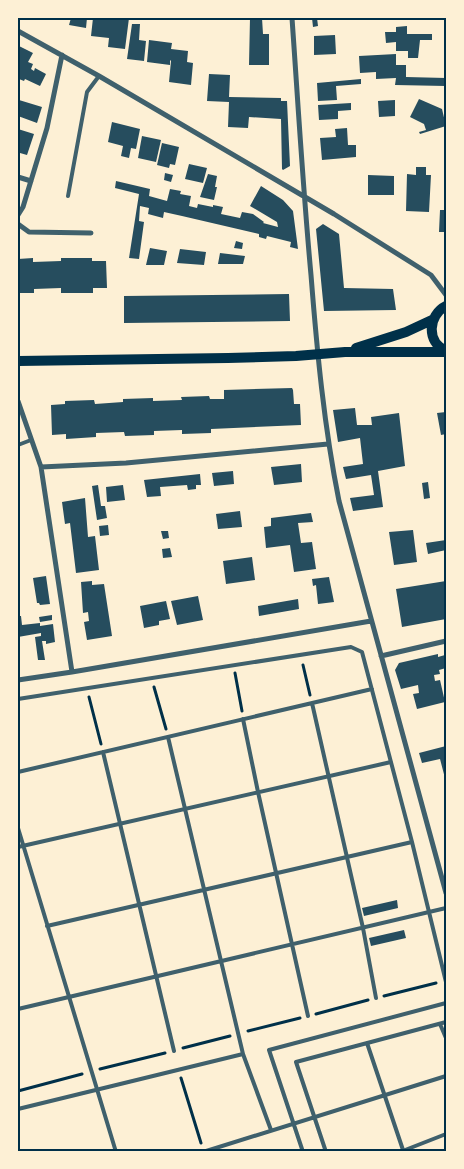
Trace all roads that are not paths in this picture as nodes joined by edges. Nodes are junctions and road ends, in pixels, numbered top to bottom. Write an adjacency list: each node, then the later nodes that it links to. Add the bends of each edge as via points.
1 (292, 18): 8 (street)
2 (18, 31): 3 (street)
3 (62, 55): 4 (street); 6 (street, via 47,128)
4 (99, 76): 7 (lane, via 87,92); 8 (street)
5 (18, 177): 6 (street)
6 (31, 181): 9 (street)
7 (68, 196)
8 (304, 196): 12 (street, via 431,276); 17 (street)
9 (18, 215)
10 (18, 224): 11 (street, via 29,232)
11 (91, 233)
12 (446, 295)
13 (446, 306): 14 (main road)
14 (434, 319): 15 (main road, via 434,340); 16 (main road)
15 (446, 351): 16 (main road)
16 (345, 352): 17 (main road)
17 (317, 354): 18 (main road); 22 (street)
18 (18, 361)
19 (18, 401): 20 (street)
20 (31, 440): 21 (lane); 23 (street)
21 (18, 444)
22 (328, 444): 23 (street, via 126,463); 24 (street, via 339,501)
23 (41, 467): 27 (street)
24 (371, 622): 26 (street); 27 (street)
25 (446, 641): 26 (street)
26 (381, 656): 48 (street)
27 (72, 672): 28 (street)
28 (18, 680)
29 (372, 689): 30 (lane, via 362,652 351,647); 31 (lane); 35 (lane)
30 (18, 699)
31 (312, 703): 32 (lane); 37 (lane)
32 (244, 719): 33 (lane); 38 (lane)
33 (168, 737): 34 (lane); 39 (lane)
34 (103, 752): 36 (lane); 40 (lane)
35 (391, 762): 37 (lane); 42 (lane)
36 (18, 772)
37 (328, 776): 38 (lane); 45 (lane)
38 (258, 792): 39 (lane); 46 (lane)
39 (184, 809): 40 (lane); 47 (lane)
40 (120, 824): 43 (lane); 49 (lane)
41 (18, 828): 43 (lane)
42 (412, 842): 45 (lane); 51 (lane)
43 (23, 846): 44 (lane); 52 (lane)
44 (18, 847)
45 (347, 857): 46 (lane); 53 (lane)
46 (277, 873): 47 (lane); 54 (lane)
47 (204, 890): 49 (lane); 55 (lane)
48 (446, 894)
49 (140, 905): 52 (lane); 56 (lane)
50 (446, 908): 51 (lane)
51 (430, 912): 53 (lane); 57 (lane)
52 (47, 926): 58 (lane)
53 (363, 928): 54 (lane); 59 (lane)
54 (293, 944): 55 (lane); 62 (lane)
55 (220, 961): 56 (lane); 68 (lane)
56 (157, 977): 58 (lane); 67 (lane)
57 (446, 982)
58 (68, 998): 61 (lane); 70 (lane)
59 (376, 998)
60 (446, 1003): 74 (lane, via 269,1050)
61 (18, 1009)
62 (308, 1016)
63 (446, 1022): 64 (lane)
64 (440, 1024): 65 (lane); 66 (lane)
65 (446, 1038)
66 (367, 1043): 71 (lane); 73 (lane, via 296,1062)
67 (174, 1051)
68 (243, 1054): 70 (lane); 75 (lane)
69 (446, 1076): 71 (lane)
70 (97, 1090): 72 (lane); 79 (lane)
71 (385, 1095): 73 (lane); 78 (lane)
72 (18, 1109)
73 (314, 1117): 74 (lane); 81 (lane)
74 (294, 1123): 75 (lane); 80 (lane)
75 (271, 1130): 77 (lane)
76 (446, 1134): 78 (lane)
77 (203, 1151)
78 (402, 1151)
79 (116, 1152)
80 (303, 1152)
81 (326, 1152)

